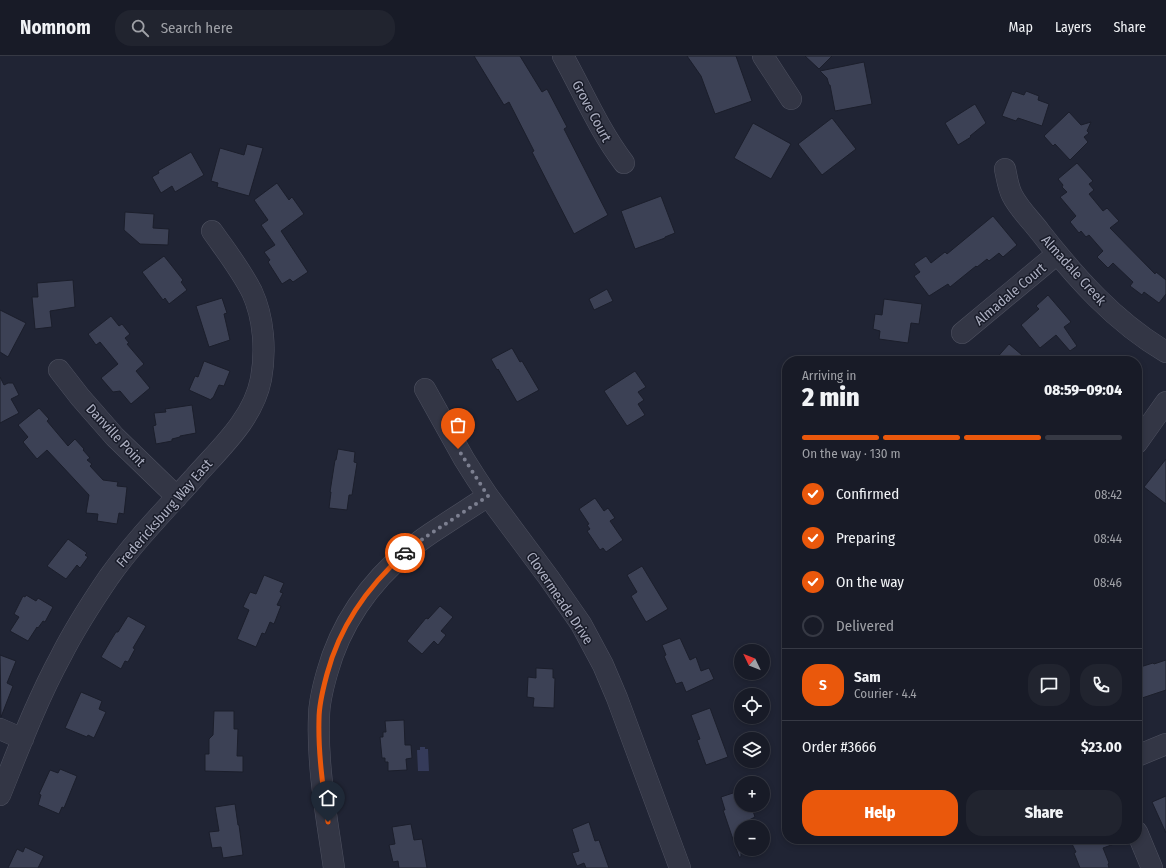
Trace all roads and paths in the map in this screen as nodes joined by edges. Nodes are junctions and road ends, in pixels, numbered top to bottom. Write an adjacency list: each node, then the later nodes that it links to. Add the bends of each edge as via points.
1 (563, 56): 4 (street, Grove Court, via 600,128)
2 (763, 56): 3 (street)
3 (791, 99)
4 (624, 164)
5 (1005, 168): 7 (street, Almadale Creek, via 1010,190 1016,202)
6 (212, 231): 14 (street, Fredericksburg Way East, via 242,275 256,303 263,334 263,368 256,397 241,424)
7 (1058, 254): 8 (street, Almadale Court); 9 (street, Almadale Creek, via 1113,313)
8 (962, 333)
9 (1166, 352)
10 (59, 370): 14 (street, Danville Point, via 116,437)
11 (425, 389): 15 (street, Clovermeade Drive, via 464,460)
12 (1166, 402): 13 (street)
13 (1142, 436)
14 (177, 496): 17 (street, Fredericksburg Way East, via 110,576 84,615 60,656)
15 (488, 496): 22 (street, via 424,538 398,559 363,598 338,641 322,692 319,718 322,775); 23 (street, Clovermeade Drive, via 581,624 603,665)
16 (0, 729): 17 (street)
17 (23, 738): 20 (street, Fredericksburg Way East)
18 (1166, 744): 19 (street)
19 (1142, 754)
20 (0, 795)
21 (1142, 844): 24 (street)
22 (334, 868)
23 (680, 868)
24 (1152, 868)

